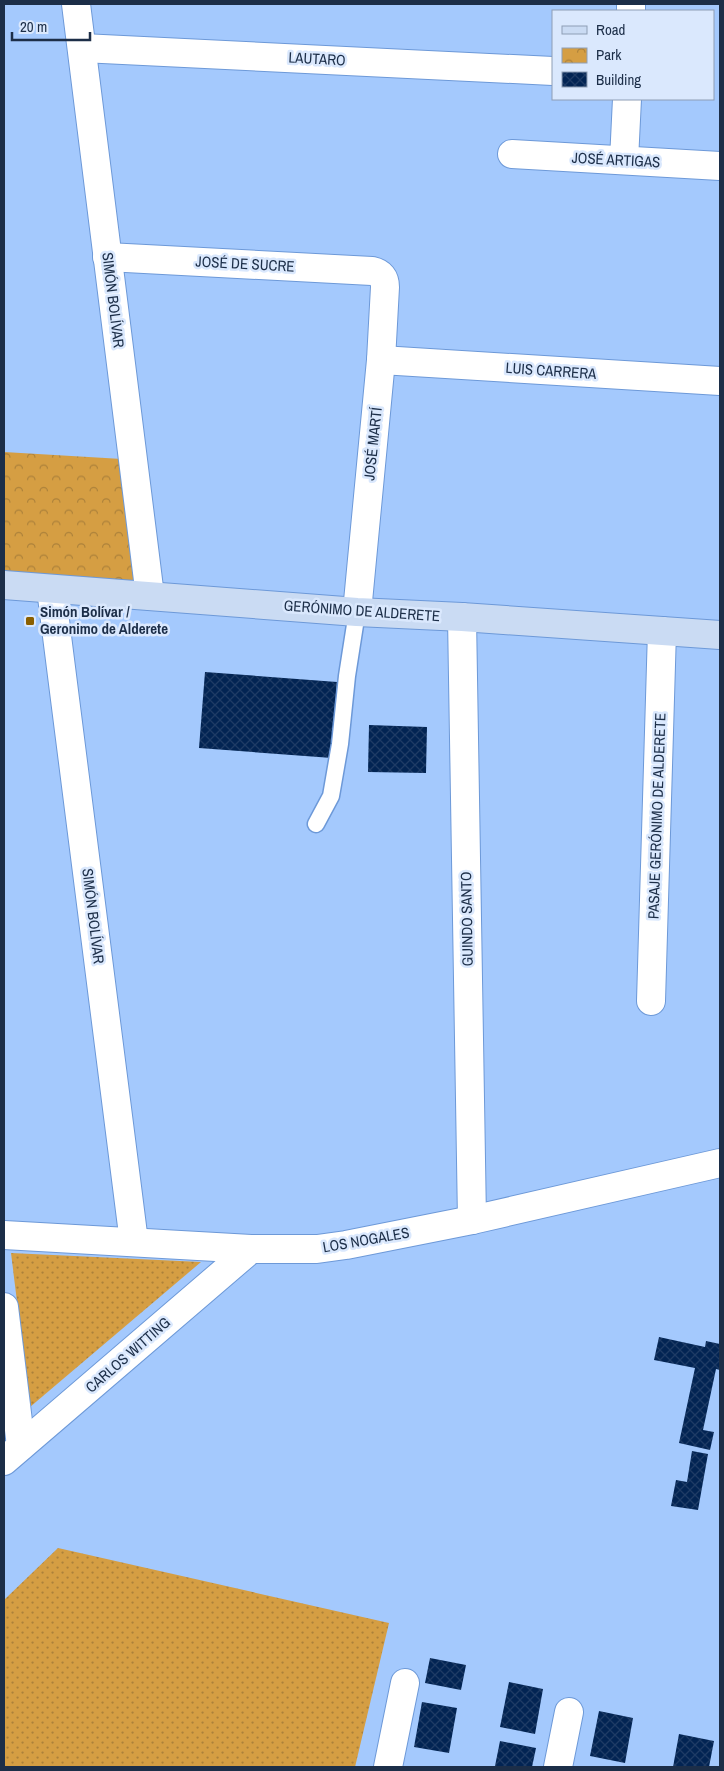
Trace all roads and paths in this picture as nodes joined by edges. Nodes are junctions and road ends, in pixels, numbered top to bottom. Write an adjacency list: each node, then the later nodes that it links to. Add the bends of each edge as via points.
1 (76, 4): 2 (street, SIMÓN BOLÍVAR)
2 (82, 48): 3 (street, LAUTARO); 8 (street, SIMÓN BOLÍVAR)
3 (552, 71)
4 (627, 100): 6 (street)
5 (512, 154): 6 (street, JOSÉ ARTIGAS)
6 (624, 160): 7 (street, JOSÉ ARTIGAS)
7 (720, 166)
8 (107, 257): 9 (street, JOSÉ DE SUCRE, via 378,272); 14 (street, SIMÓN BOLÍVAR)
9 (382, 276): 10 (street, JOSÉ MARTÍ, via 385,286)
10 (381, 360): 11 (street, LUIS CARRERA); 15 (street, JOSÉ MARTÍ)
11 (720, 381)
12 (4, 585): 13 (street, GERÓNIMO DE ALDERETE)
13 (51, 589): 14 (street, GERÓNIMO DE ALDERETE); 24 (street, SIMÓN BOLÍVAR)
14 (150, 596): 15 (street, GERÓNIMO DE ALDERETE)
15 (357, 612): 16 (street, GERÓNIMO DE ALDERETE); 19 (lane, via 331,796)
16 (462, 617): 17 (street, GERÓNIMO DE ALDERETE); 22 (street, GUINDO SANTO)
17 (662, 631): 18 (street, GERÓNIMO DE ALDERETE); 20 (street, PASAJE GERÓNIMO DE ALDERETE)
18 (720, 635)
19 (316, 824)
20 (651, 1000)
21 (720, 1163): 22 (street, LOS NOGALES)
22 (472, 1220): 25 (street, LOS NOGALES, via 317,1249)
23 (4, 1235): 24 (street, LOS NOGALES)
24 (134, 1242): 25 (street, LOS NOGALES)
25 (251, 1249): 27 (street, CARLOS WITTING)
26 (4, 1307): 27 (street)
27 (13, 1453)
28 (405, 1683): 30 (street)
29 (569, 1712): 31 (street)
30 (388, 1767)
31 (558, 1767)

